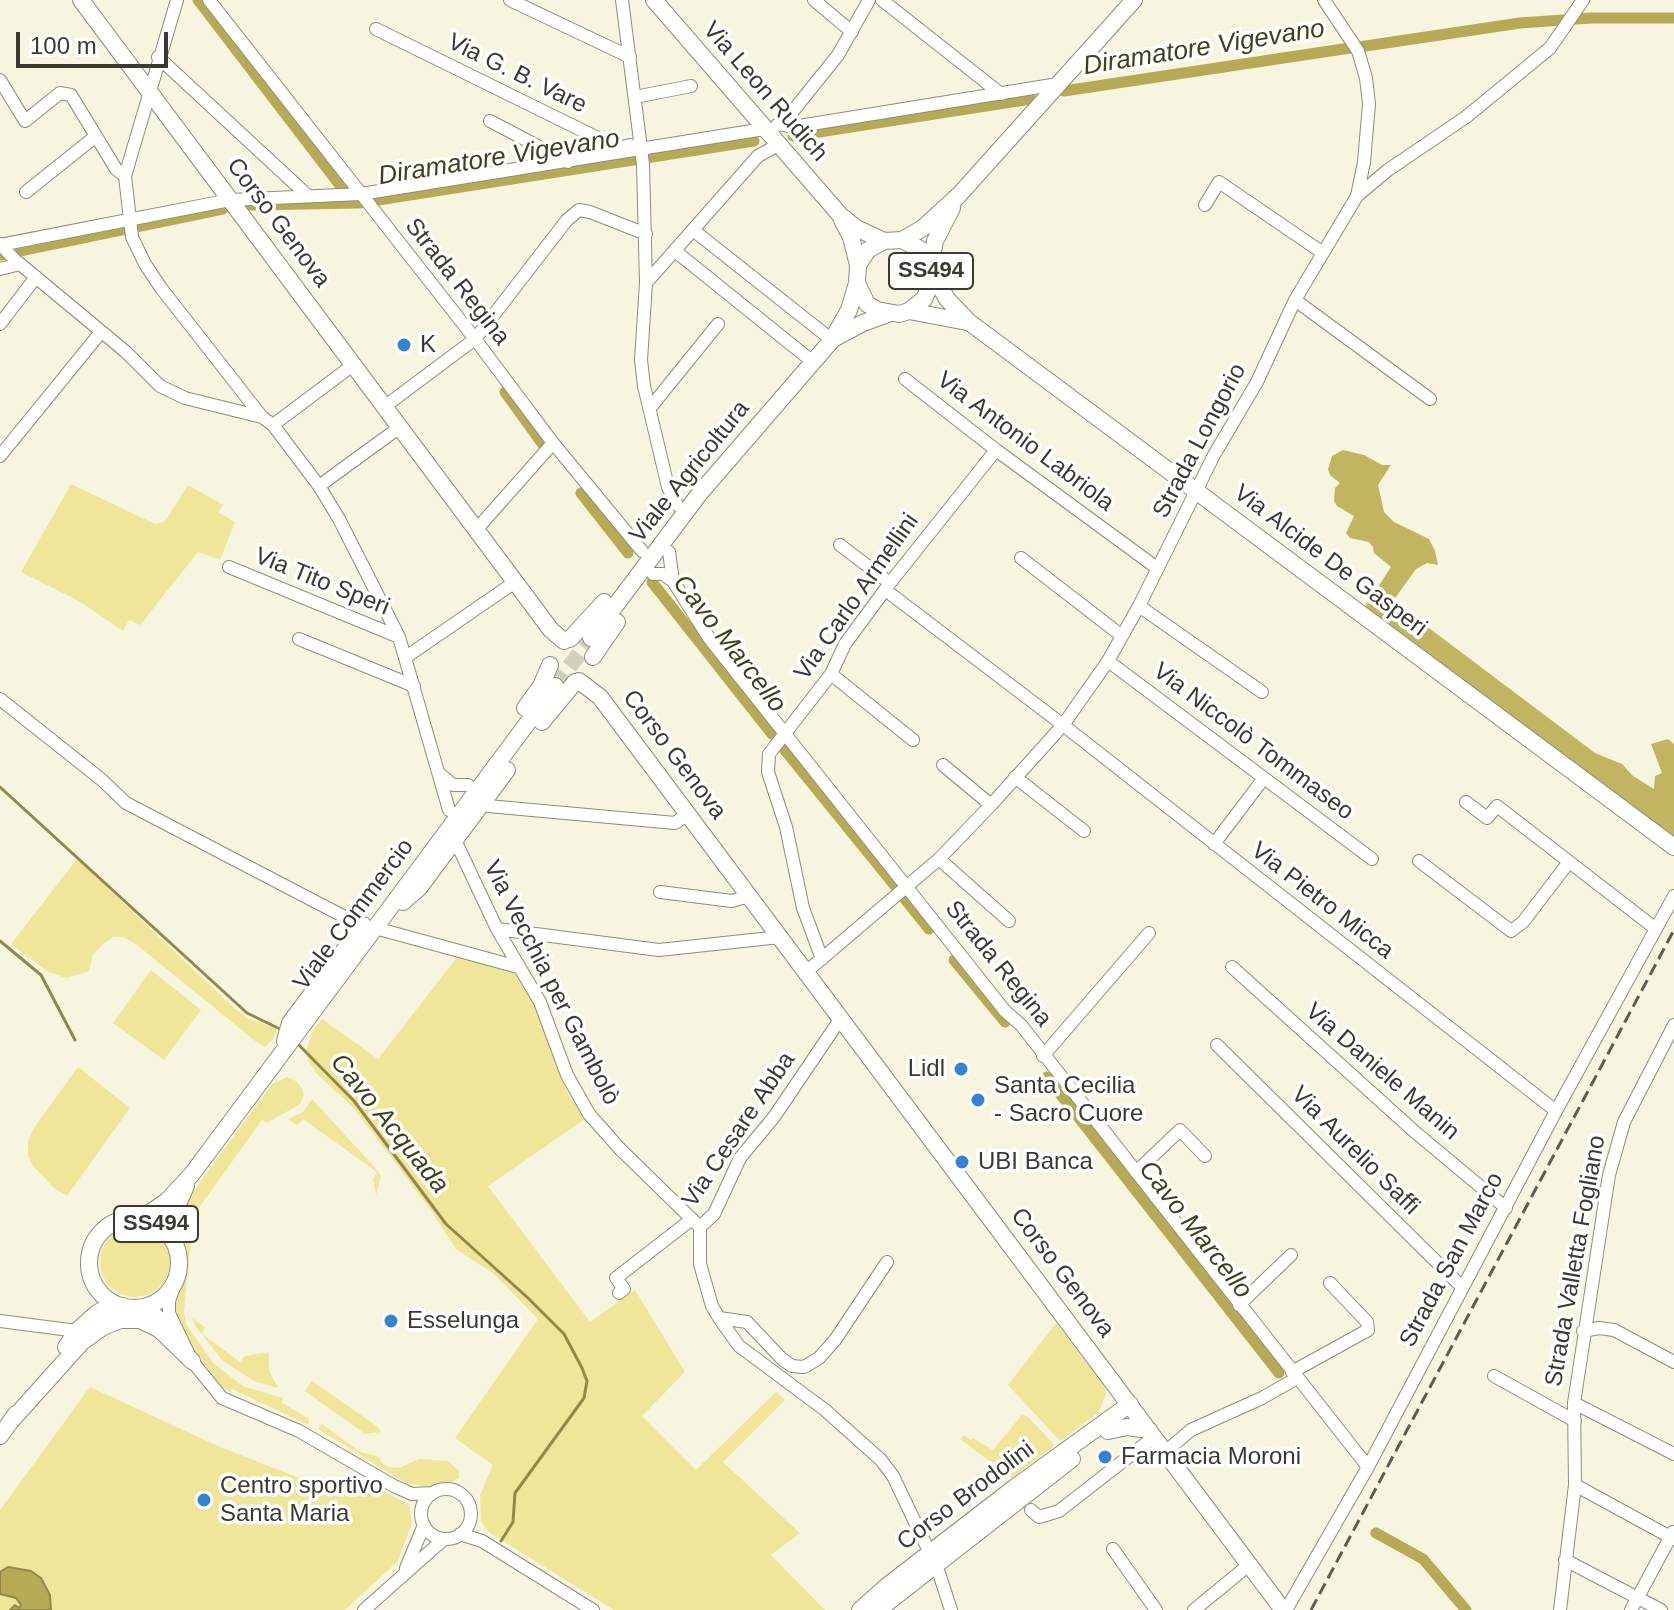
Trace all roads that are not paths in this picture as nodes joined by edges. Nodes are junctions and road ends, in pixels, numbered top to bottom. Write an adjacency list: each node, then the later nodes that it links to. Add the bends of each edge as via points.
1 (81, 0): 20 (main road, Corso Genova)
2 (177, 0): 15 (street)
3 (209, 0): 33 (street, Strada Regina)
4 (510, 0): 16 (street)
5 (622, 0): 16 (street)
6 (654, 0): 24 (main road, Via Leon Rudich)
7 (814, 0): 14 (street)
8 (869, 0): 14 (street)
9 (882, 0): 21 (street)
10 (1134, 0): 19 (main road, SS494)
11 (1324, 0): 32 (street, Strada Longorio, via 1358,51 1366,78 1366,147)
12 (1583, 0): 32 (street, via 1550,48)
13 (376, 29): 26 (street, Via G. B. Vare, via 618,148)
14 (852, 32): 24 (street)
15 (158, 57): 20 (street); 30 (street)
16 (630, 57): 22 (street)
17 (0, 80): 25 (street, via 25,121 60,93 71,95)
18 (691, 86): 22 (street)
19 (1057, 86): 21 (street); 31 (main road, SS494)
20 (149, 91): 28 (street); 34 (main road, Corso Genova)
21 (1001, 94): 24 (street)
22 (635, 97): 26 (street)
23 (490, 121): 27 (street)
24 (772, 133): 26 (street); 36 (main road, Via Leon Rudich); 38 (street)
25 (96, 136): 28 (street); 29 (street)
26 (642, 153): 27 (street); 39 (street)
27 (568, 162): 33 (street)
28 (125, 176): 37 (street)
29 (26, 192)
30 (307, 195): 33 (street); 34 (street)
31 (959, 195): 40 (main road, SS494); 48 (main road, SS494, via 935,241)
32 (1357, 196): 44 (street, Strada Longorio)
33 (365, 199): 59 (street, Strada Regina)
34 (230, 200): 37 (street); 62 (main road, Corso Genova)
35 (1205, 205): 44 (street, via 1219,182)
36 (840, 215): 41 (main road); 46 (main road)
37 (129, 220): 42 (street); 67 (street, via 132,237 161,288)
38 (693, 230): 43 (street); 60 (street)
39 (646, 234): 50 (street); 59 (street, via 579,210)
40 (902, 240): 41 (main road, SS494); 48 (main road, SS494, via 920,249)
41 (884, 241): 46 (main road, SS494, via 868,250)
42 (1, 245): 45 (street)
43 (675, 251): 50 (street); 61 (street)
44 (1323, 253): 52 (street, Strada Longorio)
45 (17, 262): 47 (street); 49 (street)
46 (858, 265): 51 (main road, Viale Agricoltura / SS494)
47 (0, 269)
48 (931, 269): 53 (main road, SS494, via 929,291); 55 (main road, Via Alcide De Gasperi, via 947,299)
49 (36, 277): 56 (street); 58 (street)
50 (646, 283): 66 (street, via 641,360)
51 (857, 283): 54 (main road, SS494, via 867,304); 60 (main road, Viale Agricoltura / SS494)
52 (1295, 300): 64 (street); 75 (street, Strada Longorio)
53 (909, 311): 54 (main road, Viale Agricoltura / SS494); 55 (main road, Via Alcide De Gasperi)
54 (888, 314): 60 (main road, Viale Agricoltura / SS494)
55 (969, 322): 75 (main road, Via Alcide De Gasperi)
56 (0, 324)
57 (718, 324): 66 (street)
58 (101, 332): 67 (street, via 160,386 185,398); 72 (street)
59 (475, 339): 65 (street); 70 (street, Strada Regina)
60 (832, 340): 61 (main road, Viale Agricoltura / SS494)
61 (813, 362): 73 (main road, Viale Agricoltura / SS494)
62 (353, 365): 65 (main road, Corso Genova); 68 (street)
63 (905, 379): 71 (street, Via Antonio Labriola)
64 (1430, 399)
65 (384, 407): 69 (main road, Corso Genova)
66 (650, 408): 76 (street)
67 (262, 417): 68 (street)
68 (273, 425): 74 (street)
69 (400, 427): 74 (street); 77 (main road, Corso Genova)
70 (553, 443): 77 (street); 79 (street, Strada Regina)
71 (996, 450): 83 (street, Via Antonio Labriola); 87 (street, Via Carlo Armellini)
72 (0, 456)
73 (720, 469): 76 (main road); 80 (main road, via 704,504); 91 (main road, Viale Agricoltura / SS494)
74 (319, 486): 90 (street)
75 (1196, 491): 83 (street, Strada Longorio); 118 (main road, Via Alcide De Gasperi)
76 (677, 505): 79 (main road)
77 (476, 530): 86 (main road, Corso Genova)
78 (840, 545): 87 (street, Via Pietro Micca)
79 (642, 551): 93 (main road, via 592,618)
80 (669, 552): 84 (main road); 85 (street, Strada Regina)
81 (1021, 558): 89 (street)
82 (229, 567): 90 (street, Via Tito Speri)
83 (1157, 568): 88 (street, Strada Longorio)
84 (653, 574): 85 (street); 97 (main road)
85 (673, 581): 104 (street, Strada Regina, via 709,638)
86 (515, 582): 93 (main road, Corso Genova); 94 (street)
87 (891, 589): 98 (street, Via Carlo Armellini, via 845,644); 103 (street, Via Pietro Micca)
88 (1139, 606): 89 (street, Strada Longorio); 101 (street)
89 (1122, 636): 95 (street, Strada Longorio)
90 (399, 637): 94 (street)
91 (591, 638)
92 (299, 639): 99 (street)
93 (560, 639): 96 (main road); 97 (main road, Corso Genova, via 585,644)
94 (406, 657): 99 (street)
95 (1108, 661): 103 (street, Strada Longorio); 109 (street, Via Niccolò Tommaseo)
96 (550, 665): 97 (main road, Corso Genova, via 563,681); 110 (main road, via 535,695)
97 (585, 673): 115 (main road, Corso Genova); 117 (main road, via 553,707)
98 (831, 674): 104 (street, Via Carlo Armellini); 105 (street)
99 (414, 686): 107 (street)
100 (555, 686): 129 (main road, Viale Commercio / SS494)
101 (1262, 692)
102 (0, 699): 129 (street, via 126,803)
103 (1063, 725): 108 (street, Strada Longorio); 119 (street, Via Pietro Micca)
104 (784, 732): 124 (street, Strada Regina); 134 (street, Via Carlo Armellini, via 770,750 768,772 803,908)
105 (913, 740)
106 (943, 765): 112 (street)
107 (440, 773): 110 (street, via 453,785); 114 (street)
108 (1015, 777): 112 (street, Strada Longorio); 116 (street)
109 (1264, 778): 119 (street); 121 (street, Via Niccolò Tommaseo)
110 (468, 785): 114 (main road)
111 (1466, 802): 123 (street, via 1487,818 1497,806)
112 (991, 805): 120 (street, Strada Longorio)
113 (488, 806): 115 (street, via 675,823)
114 (449, 810): 129 (main road)
115 (688, 814): 126 (main road, Corso Genova)
116 (1084, 831)
117 (455, 840): 129 (main road, via 419,888); 130 (street, Via Vecchia per Gambolò)
118 (1668, 843)
119 (1214, 844): 142 (street, Via Pietro Micca)
120 (939, 859): 124 (street, Strada Longorio); 128 (street)
121 (1372, 859)
122 (1419, 861): 123 (street, via 1511,931)
123 (1569, 862): 131 (street)
124 (908, 888): 134 (street, Strada Longorio); 141 (street, Strada Regina)
125 (660, 892): 126 (street, via 732,901)
126 (749, 896): 133 (main road, Corso Genova)
127 (1674, 896): 131 (street, Strada San Marco)
128 (1009, 921)
129 (369, 927): 135 (street); 145 (main road, Viale Commercio / SS494)
130 (497, 929): 133 (street, via 659,950); 135 (street, Via Vecchia per Gambolò)
131 (1656, 929): 142 (street, Strada San Marco)
132 (1149, 933): 141 (street)
133 (780, 937): 137 (main road, Corso Genova)
134 (822, 959): 137 (street, Strada Longorio)
135 (518, 967): 148 (street, Via Vecchia per Gambolò, via 540,1002 567,1075 589,1114)
136 (1232, 967): 146 (street, Via Daniele Manin)
137 (806, 972): 138 (main road, Corso Genova)
138 (841, 1018): 148 (street, Via Cesare Abba, via 740,1158 714,1214); 167 (main road, Corso Genova)
139 (1674, 1025): 162 (street, Strada Valletta Fogliano, via 1624,1122 1609,1175)
140 (1217, 1045): 155 (street, Via Aurelio Saffi)
141 (1043, 1056): 144 (street, Strada Regina)
142 (1556, 1111): 146 (street, Strada San Marco)
143 (1205, 1156): 144 (street, via 1180,1130)
144 (1136, 1172): 157 (street, Strada Regina)
145 (192, 1174): 147 (main road, Viale Commercio / SS494); 149 (main road, Viale Commercio / SS494, via 178,1204)
146 (1506, 1208): 155 (street, Strada San Marco)
147 (141, 1219): 149 (main road, SS494, via 159,1225); 152 (main road, Viale Commercio / SS494, via 125,1219 103,1231 91,1252)
148 (696, 1223): 156 (street, Via Cesare Abba, via 616,1278 624,1289); 159 (street, via 700,1264)
149 (173, 1239): 153 (main road, Viale Commercio / SS494, via 179,1255)
150 (1291, 1255): 157 (street)
151 (887, 1262): 159 (street, via 835,1340 804,1367 782,1359 747,1322)
152 (91, 1276): 158 (main road, via 103,1295); 161 (main road, Viale Commercio / SS494, via 88,1308)
153 (176, 1281): 158 (main road, Viale Commercio / SS494, via 161,1299); 163 (street, via 169,1313)
154 (1330, 1283): 165 (street, via 1367,1322 1368,1330)
155 (1462, 1287): 177 (street, Strada San Marco)
156 (619, 1293)
157 (1239, 1305): 165 (street, Strada Regina)
158 (131, 1307): 161 (main road, Viale Commercio / SS494, via 111,1306); 163 (street, via 153,1311)
159 (719, 1318): 186 (street, via 739,1346 881,1460)
160 (0, 1321): 161 (street)
161 (77, 1331): 170 (main road, Viale Commercio / SS494)
162 (1583, 1331): 164 (street, via 1614,1330); 168 (street, Strada Valletta Fogliano)
163 (190, 1356): 170 (main road, via 159,1329 140,1320 120,1320 82,1342); 179 (street, via 222,1398 299,1431)
164 (1674, 1362)
165 (1294, 1375): 175 (street, via 1262,1398 1191,1430); 177 (street, Strada Regina)
166 (1494, 1376): 171 (street, Strada Valletta Fogliano)
167 (1110, 1377): 169 (main road, Corso Genova); 172 (main road)
168 (1574, 1403): 171 (street, Strada Valletta Fogliano); 176 (street)
169 (1132, 1407): 172 (main road, Corso Brodolini); 173 (main road, Corso Genova)
170 (12, 1420): 174 (main road, Viale Commercio / SS494)
171 (1575, 1421): 178 (street, Strada Valletta Fogliano)
172 (1106, 1427): 173 (main road); 195 (main road, Corso Brodolini); 196 (main road, Corso Brodolini)
173 (1152, 1434): 175 (main road, Corso Genova); 181 (street, via 1059,1511 1039,1517)
174 (0, 1436)
175 (1165, 1452): 189 (main road, Corso Genova)
176 (1674, 1454)
177 (1368, 1467): 200 (street, Strada San Marco)
178 (1575, 1485): 184 (street); 188 (street, Strada Valletta Fogliano)
179 (394, 1486): 180 (street, via 412,1494); 182 (street)
180 (433, 1493): 182 (street, via 423,1504); 183 (street, via 461,1494 470,1508)
181 (1031, 1510)
182 (423, 1522): 185 (street); 191 (street)
183 (465, 1529): 185 (street); 193 (street)
184 (1673, 1535): 192 (street)
185 (444, 1539): 191 (street)
186 (926, 1545)
187 (1113, 1549): 198 (street)
188 (1565, 1560): 192 (street); 201 (street, Strada Valletta Fogliano)
189 (1250, 1564): 199 (street); 200 (main road, Corso Genova)
190 (939, 1573): 197 (street)
191 (403, 1575): 194 (street)
192 (1634, 1604): 202 (street)
193 (590, 1609)
194 (364, 1610)
195 (860, 1610)
196 (878, 1610)
197 (951, 1610)
198 (1156, 1610)
199 (1194, 1610)
200 (1284, 1610)
201 (1560, 1610)
202 (1661, 1610)

